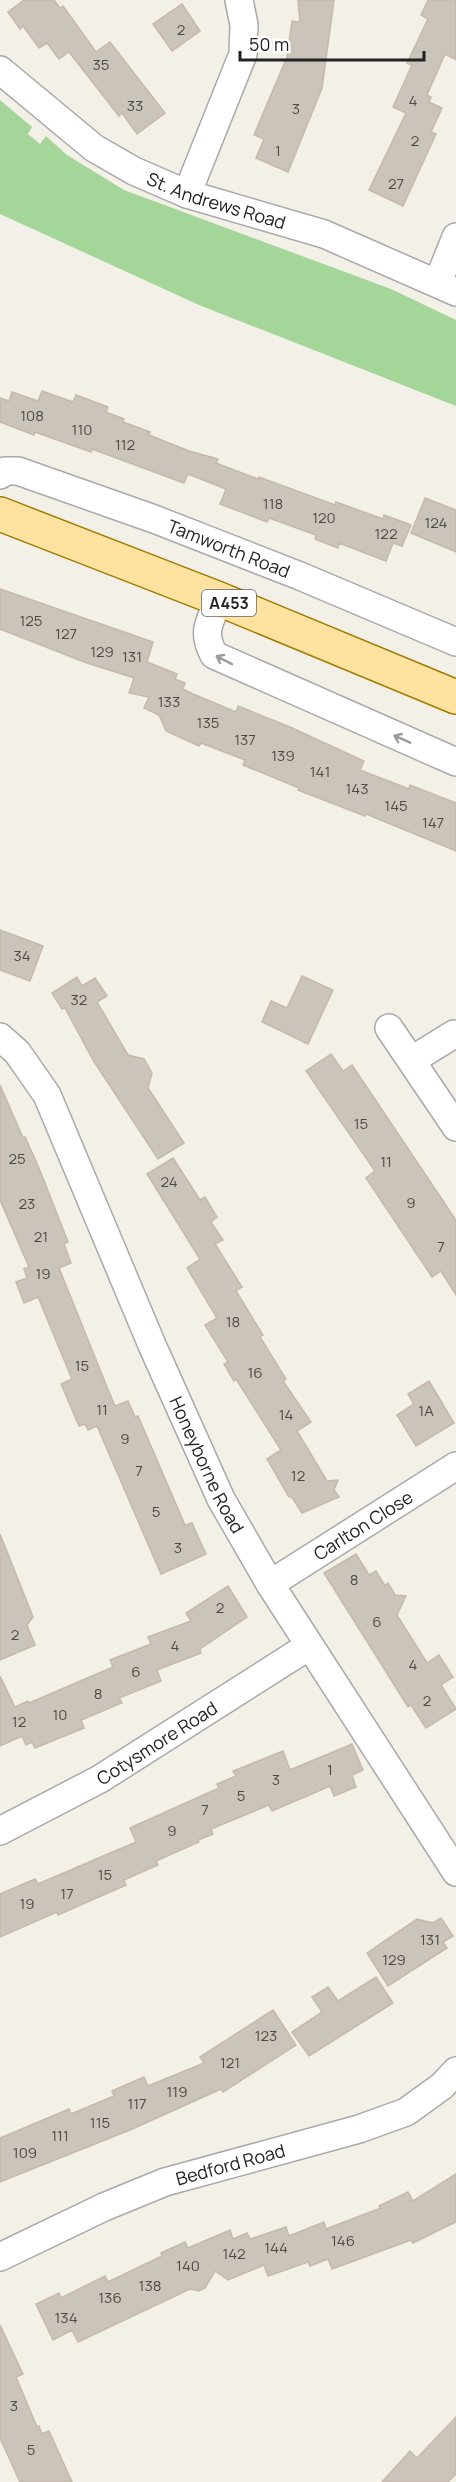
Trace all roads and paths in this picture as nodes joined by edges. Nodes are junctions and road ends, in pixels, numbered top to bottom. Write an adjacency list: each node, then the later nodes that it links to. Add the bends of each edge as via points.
1 (239, 0): 3 (street, via 244,25 243,54)
2 (0, 70): 3 (street, St. Andrews Road, via 93,148)
3 (188, 194): 5 (street, St. Andrews Road, via 324,234)
4 (456, 237): 5 (street)
5 (447, 287)
6 (0, 475): 9 (street, Tamworth Road, via 4,471 18,471 154,519)
7 (0, 514): 8 (main road, A453)
8 (219, 598): 10 (main road, A453); 11 (street, one-way to 8, via 214,655 207,642 207,631)
9 (456, 642)
10 (456, 697)
11 (456, 762)
12 (389, 1028): 15 (street)
13 (454, 1034): 15 (street)
14 (0, 1037): 18 (street, Honeyborne Road, via 17,1052 47,1095 221,1499)
15 (412, 1060): 16 (street)
16 (456, 1127)
17 (456, 1466): 18 (street, Carlton Close)
18 (270, 1584): 19 (street, Honeyborne Road)
19 (309, 1646): 20 (street, Cotysmore Road, via 100,1779); 21 (street, Honeyborne Road)
20 (2, 1826)
21 (456, 1872)
22 (456, 2071): 23 (street, Bedford Road, via 406,2112 359,2129 165,2182)
23 (0, 2257)

